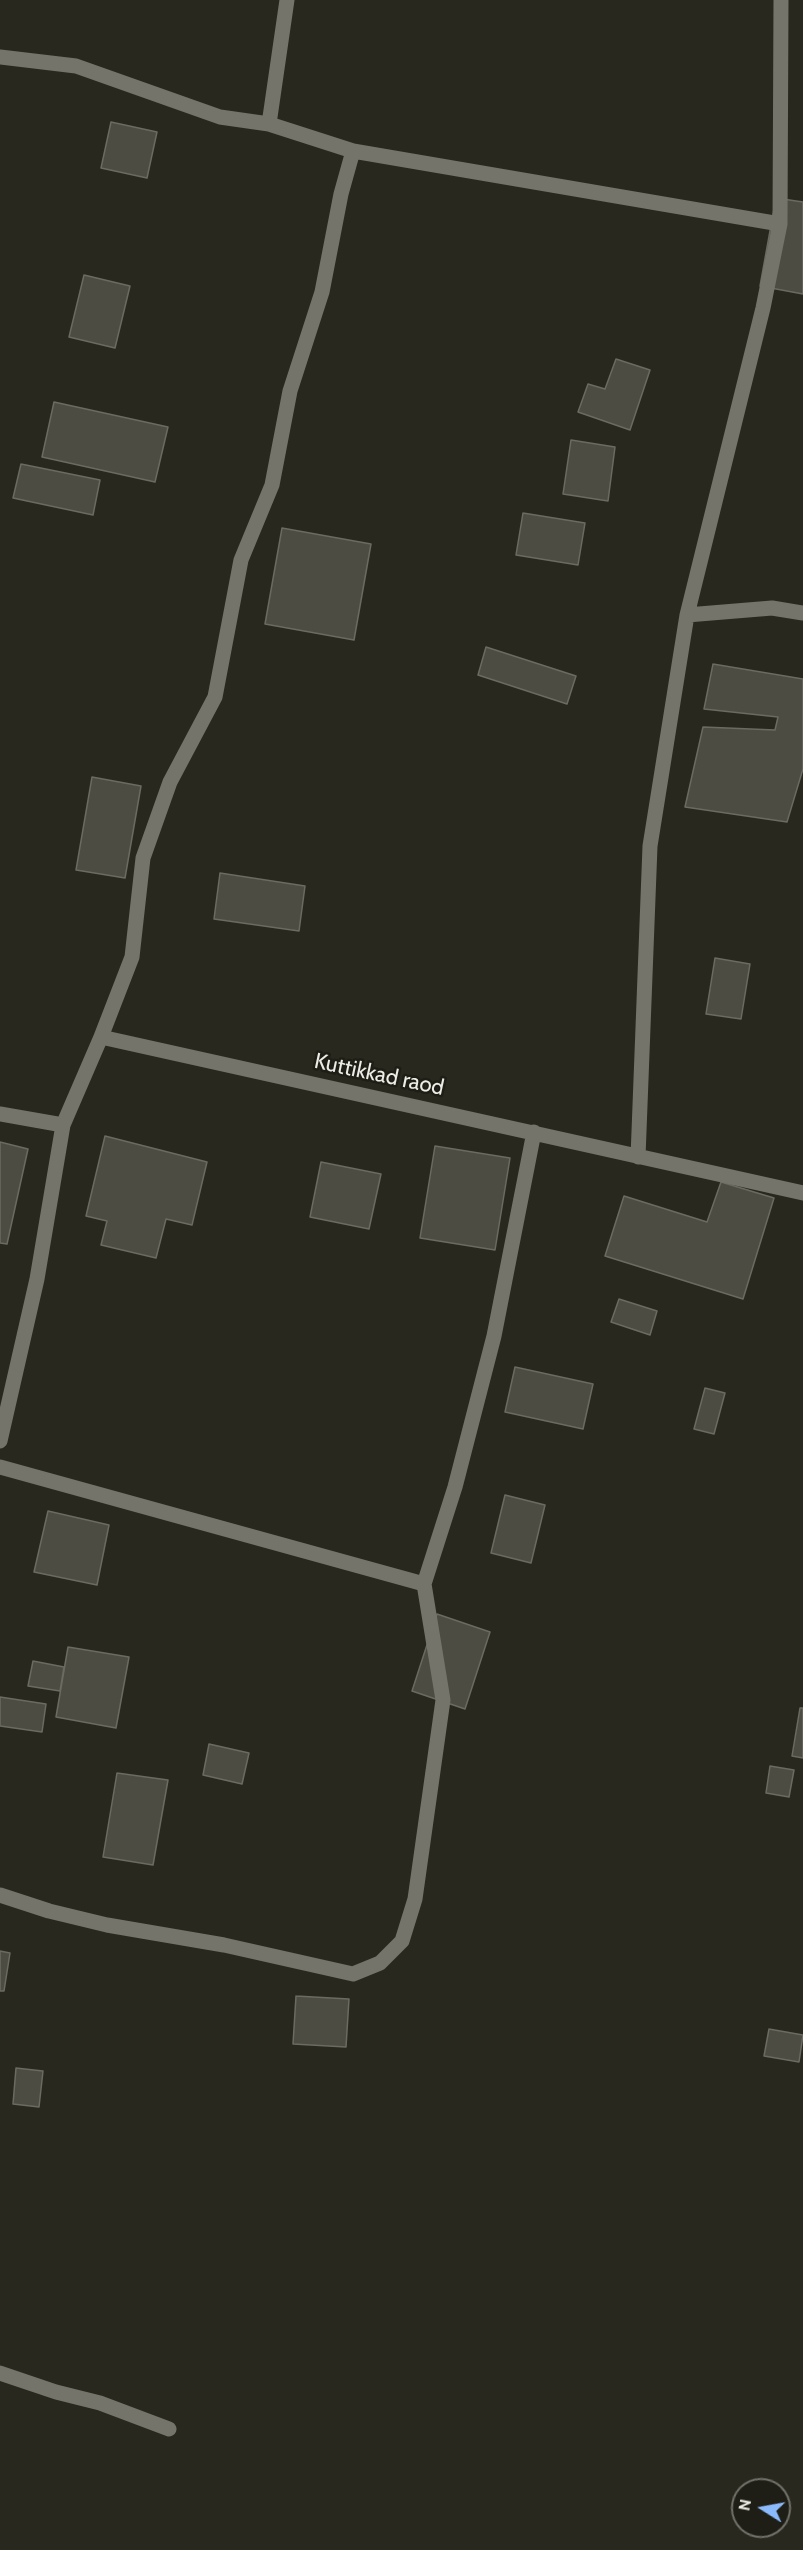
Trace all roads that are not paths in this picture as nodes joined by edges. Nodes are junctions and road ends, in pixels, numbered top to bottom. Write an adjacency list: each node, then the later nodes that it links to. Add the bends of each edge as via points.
1 (287, 0): 4 (street)
2 (781, 0): 6 (street)
3 (0, 57): 4 (street, via 76,66 220,117)
4 (269, 124): 5 (street)
5 (353, 151): 6 (street); 9 (street, via 322,292 290,391 272,485 242,561 215,697 170,782 143,858 132,957)
6 (780, 224): 8 (street)
7 (803, 613): 8 (street, via 772,608)
8 (687, 615): 13 (street, via 650,846)
9 (100, 1037): 11 (street); 12 (street, Kuttikkad raod)
10 (0, 1114): 11 (street)
11 (63, 1125): 15 (street, via 37,1279)
12 (534, 1132): 13 (street, Kuttikkad raod); 17 (street, via 494,1336 458,1477)
13 (638, 1157): 14 (street, Kuttikkad raod)
14 (803, 1193)
15 (0, 1441)
16 (0, 1467): 17 (street)
17 (424, 1584): 18 (street, via 443,1700 415,1899 402,1941 380,1963 353,1974 224,1945 107,1925)
18 (0, 1895)
19 (0, 2373): 20 (street, via 119,2409)
20 (170, 2429)

